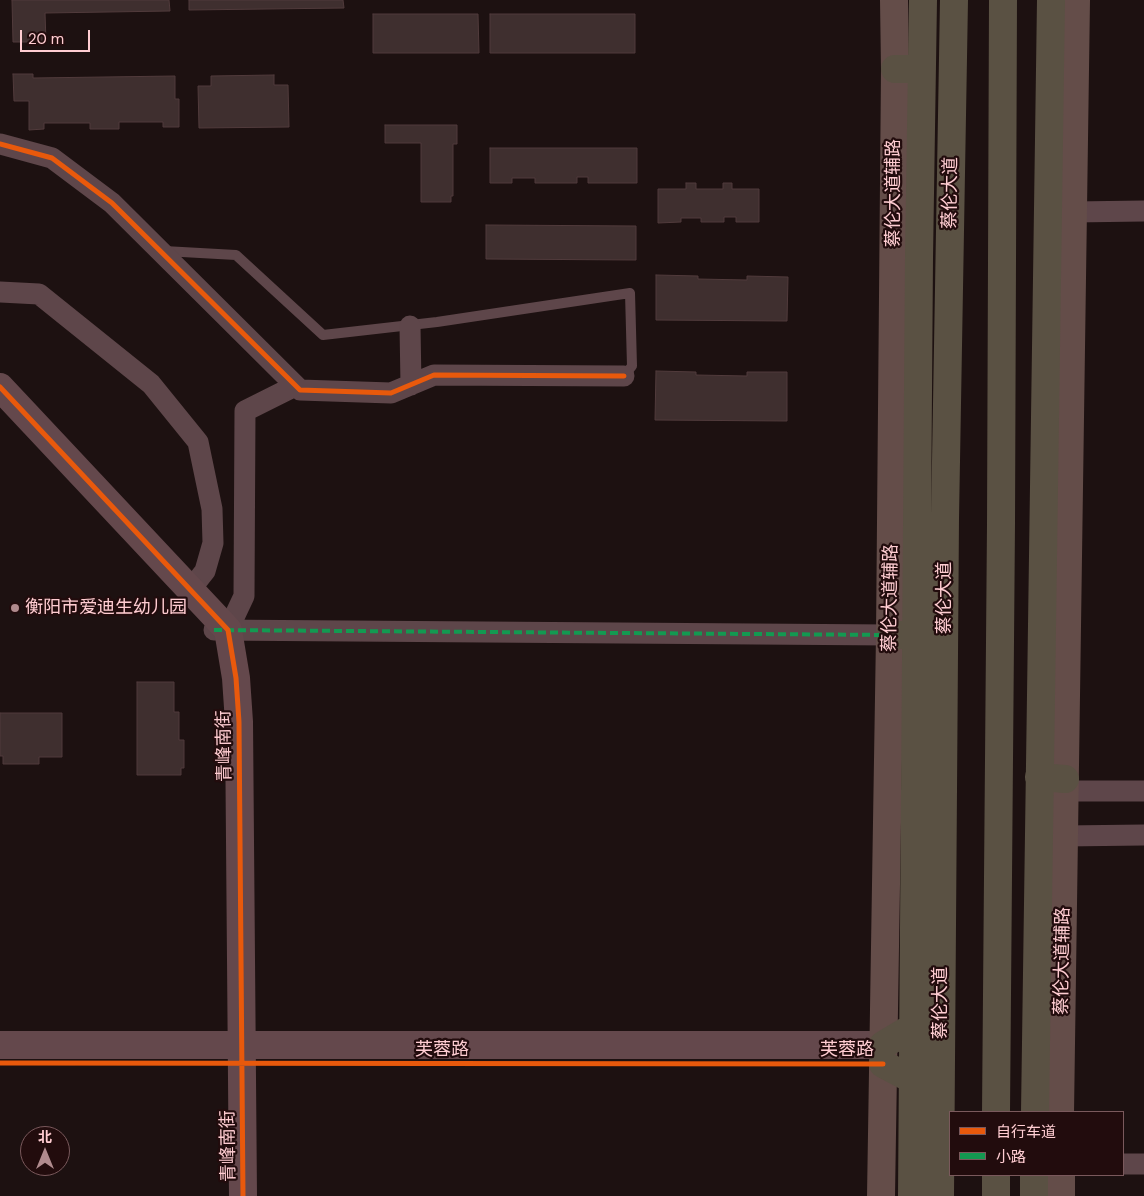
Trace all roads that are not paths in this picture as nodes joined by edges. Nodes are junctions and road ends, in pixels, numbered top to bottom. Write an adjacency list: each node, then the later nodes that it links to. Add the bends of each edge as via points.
1 (894, 0): 7 (main road, 蔡伦大道辅路)
2 (923, 0): 8 (highway)
3 (954, 0): 45 (highway, 蔡伦大道, via 945,529)
4 (1003, 0): 33 (highway)
5 (1051, 0): 23 (highway, via 1040,706)
6 (1076, 0): 11 (main road, 蔡伦大道辅路)
7 (895, 68): 8 (highway); 22 (main road, 蔡伦大道辅路)
8 (922, 68): 22 (highway)
9 (0, 144): 12 (street, via 52,158 112,203)
10 (1144, 211): 11 (street)
11 (1073, 212): 23 (main road, 蔡伦大道辅路)
12 (160, 250): 14 (lane, via 236,255 323,335); 17 (street)
13 (0, 292): 20 (street, via 39,294 151,384 198,442 212,509 213,543 205,571)
14 (410, 326): 15 (lane, via 630,293 632,366); 16 (street)
15 (624, 376): 16 (street, via 434,376)
16 (411, 385): 17 (street, via 391,393 300,390)
17 (295, 386): 21 (street, via 245,411 244,596)
18 (0, 387): 20 (street)
19 (0, 403): 21 (street)
20 (190, 590): 21 (street)
21 (221, 630): 22 (street); 29 (street, 青峰南街, via 236,678 239,722)
22 (903, 635): 27 (highway); 30 (main road, 蔡伦大道辅路)
23 (1056, 783): 24 (street); 26 (main road, 蔡伦大道辅路); 34 (highway)
24 (1144, 791)
25 (1144, 835): 26 (street)
26 (1064, 836): 35 (main road, 蔡伦大道辅路)
27 (913, 1027): 30 (highway); 32 (highway)
28 (0, 1045): 29 (street, 芙蓉路)
29 (235, 1054): 30 (street, 芙蓉路); 31 (street, 芙蓉路); 41 (street, 青峰南街); 42 (street, 青峰南街)
30 (883, 1054): 32 (highway); 43 (main road, 蔡伦大道辅路)
31 (0, 1063)
32 (913, 1080): 44 (highway)
33 (996, 1111)
34 (1035, 1111)
35 (1060, 1111)
36 (1124, 1164): 37 (street)
37 (1144, 1164)
38 (996, 1176): 46 (highway)
39 (1034, 1176): 47 (highway)
40 (1061, 1176): 48 (main road)
41 (230, 1196)
42 (243, 1196)
43 (881, 1196)
44 (912, 1196)
45 (940, 1196)
46 (996, 1196)
47 (1034, 1196)
48 (1061, 1196)

